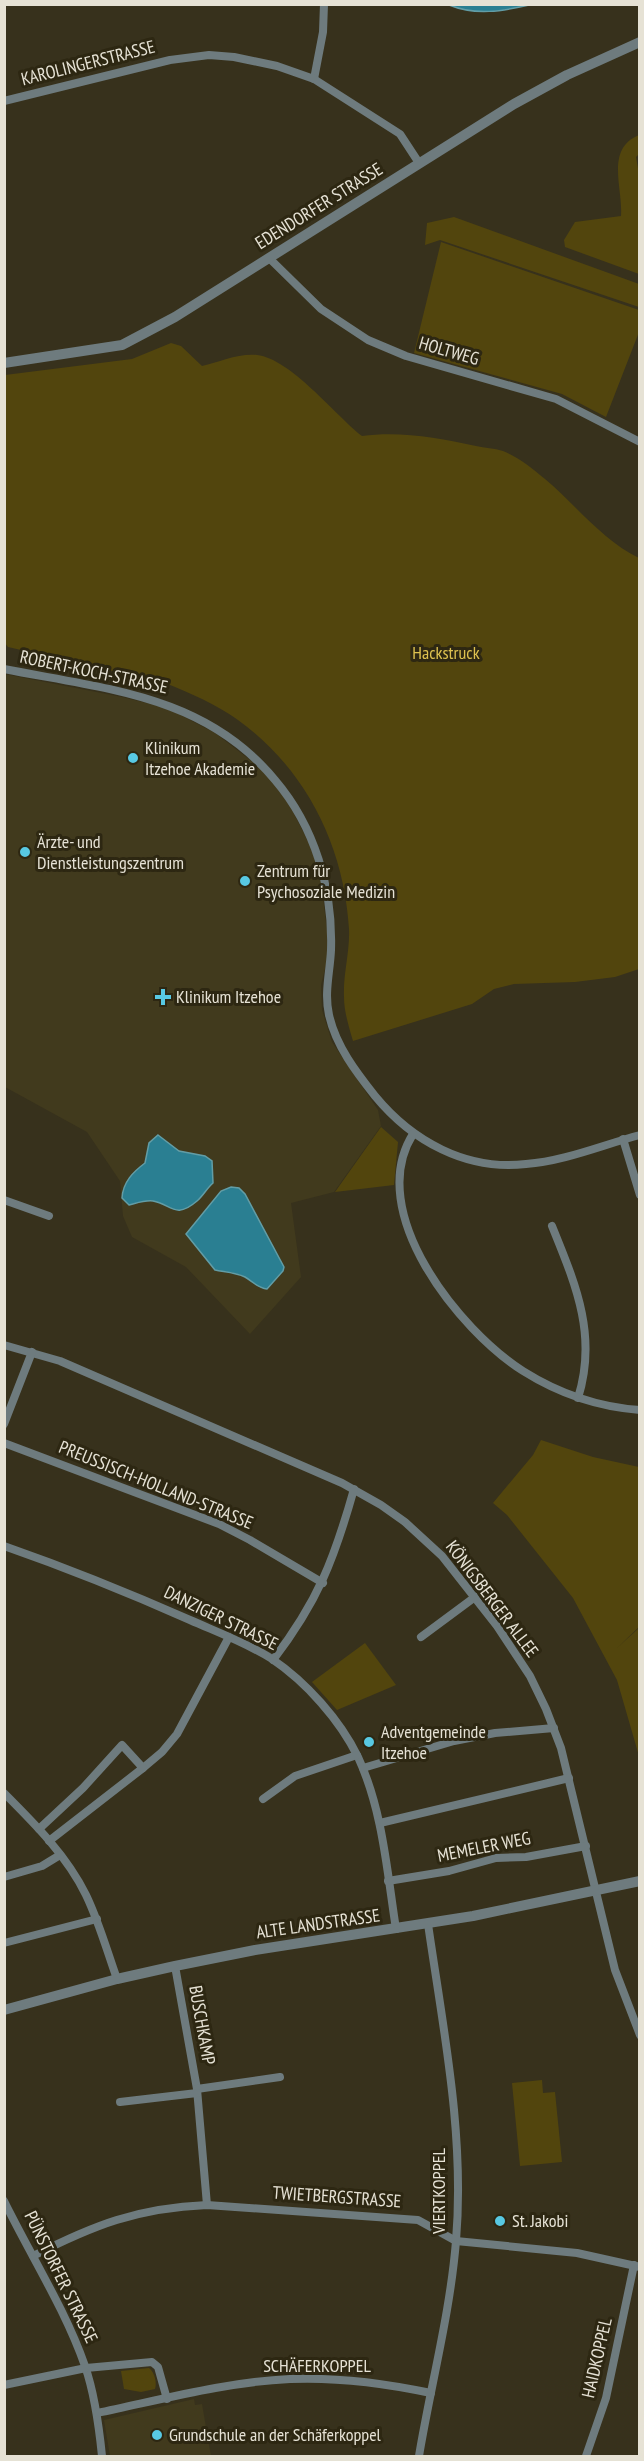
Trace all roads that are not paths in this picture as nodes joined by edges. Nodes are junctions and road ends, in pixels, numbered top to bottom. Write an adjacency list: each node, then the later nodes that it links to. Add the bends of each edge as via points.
1 (324, 4): 3 (street)
2 (639, 42): 5 (street, EDENDORFER STRASSE, via 546,85)
3 (314, 79): 4 (street, KAROLINGERSTRASSE, via 234,57 180,58); 5 (street, KAROLINGERSTRASSE, via 400,134)
4 (4, 101)
5 (419, 163): 6 (street, EDENDORFER STRASSE)
6 (269, 258): 7 (street, EDENDORFER STRASSE, via 128,343); 8 (street, HOLTWEG, via 321,309 368,340 406,356 555,399)
7 (4, 363)
8 (639, 442)
9 (4, 669): 10 (street, ROBERT-KOCH-STRASSE, via 134,695 180,709 231,738 274,778 301,817 323,874 331,930 326,993 337,1038 365,1083)
10 (413, 1134): 12 (street, ROBERT-KOCH-STRASSE, via 450,1154 509,1165 553,1160); 19 (street, via 402,1159 400,1193 410,1236 425,1265 464,1318 496,1351 531,1376)
11 (639, 1135): 12 (street, ROBERT-KOCH-STRASSE)
12 (623, 1139): 13 (street)
13 (639, 1195)
14 (4, 1200): 15 (street)
15 (49, 1216)
16 (552, 1226): 19 (street, via 574,1279 583,1316 585,1351)
17 (4, 1346): 18 (street, KÖNIGSBERGER ALLEE)
18 (32, 1352): 21 (street); 23 (street, KÖNIGSBERGER ALLEE)
19 (578, 1398): 20 (street)
20 (639, 1410)
21 (4, 1424)
22 (4, 1443): 25 (street, PREUSSISCH-HOLLAND-STRASSE, via 219,1524)
23 (354, 1489): 25 (street); 26 (street, KÖNIGSBERGER ALLEE, via 421,1537)
24 (4, 1546): 27 (street, DANZIGER STRASSE, via 107,1584)
25 (323, 1583): 29 (street, via 304,1618)
26 (475, 1597): 28 (street); 30 (street, KÖNIGSBERGER ALLEE, via 519,1658)
27 (228, 1637): 29 (street, DANZIGER STRASSE); 32 (street, via 177,1734)
28 (421, 1637)
29 (273, 1660): 31 (street, DANZIGER STRASSE, via 325,1710)
30 (554, 1728): 33 (street, via 454,1741); 34 (street, KÖNIGSBERGER ALLEE)
31 (357, 1755): 33 (street, DANZIGER STRASSE); 36 (street, via 295,1776)
32 (143, 1768): 38 (street, via 122,1745); 39 (street)
33 (363, 1768): 37 (street, DANZIGER STRASSE)
34 (569, 1779): 37 (street); 40 (street, KÖNIGSBERGER ALLEE)
35 (5, 1796): 38 (street)
36 (263, 1800)
37 (380, 1823): 43 (street, DANZIGER STRASSE)
38 (39, 1829): 39 (street)
39 (50, 1841): 41 (street)
40 (586, 1846): 43 (street, MEMELER WEG, via 520,1858 496,1858); 45 (street, KÖNIGSBERGER ALLEE)
41 (60, 1855): 42 (street, via 42,1866); 46 (street)
42 (4, 1878)
43 (388, 1881): 48 (street, DANZIGER STRASSE)
44 (639, 1881): 45 (street, ALTE LANDSTRASSE)
45 (595, 1891): 47 (street, ALTE LANDSTRASSE); 53 (street, via 617,1976)
46 (97, 1919): 49 (street); 51 (street)
47 (428, 1924): 48 (street, ALTE LANDSTRASSE); 59 (street, VIERTKOPPEL, via 453,2100)
48 (396, 1929): 50 (street, ALTE LANDSTRASSE)
49 (4, 1943)
50 (175, 1966): 51 (street, ALTE LANDSTRASSE); 55 (street, BUSCHKAMP)
51 (117, 1979): 52 (street, ALTE LANDSTRASSE)
52 (4, 2010)
53 (639, 2035)
54 (280, 2077): 55 (street, BUSCHKAMP)
55 (197, 2091): 56 (street, BUSCHKAMP); 57 (street, BUSCHKAMP)
56 (120, 2102)
57 (207, 2205): 59 (street, TWIETBERGSTRASSE, via 418,2220); 60 (street, TWIETBERGSTRASSE, via 127,2216 82,2231)
58 (6, 2206): 60 (street, PÜNSTORFER STRASSE)
59 (456, 2241): 61 (street, TWIETBERGSTRASSE, via 584,2253); 64 (street, VIERTKOPPEL, via 447,2315)
60 (33, 2256): 62 (street, PÜNSTORFER STRASSE)
61 (637, 2266): 69 (street, HAIDKOPPEL, via 606,2398)
62 (86, 2368): 63 (street); 65 (street, PÜNSTORFER STRASSE, via 150,2362 159,2367); 66 (street, PÜNSTORFER STRASSE)
63 (4, 2385)
64 (431, 2393): 65 (street, SCHÄFERKOPPEL, via 372,2382 305,2378 247,2383); 68 (street, VIERTKOPPEL)
65 (167, 2399): 66 (street, SCHÄFERKOPPEL)
66 (97, 2413): 67 (street, PÜNSTORFER STRASSE)
67 (102, 2457)
68 (419, 2457)
69 (586, 2457)

